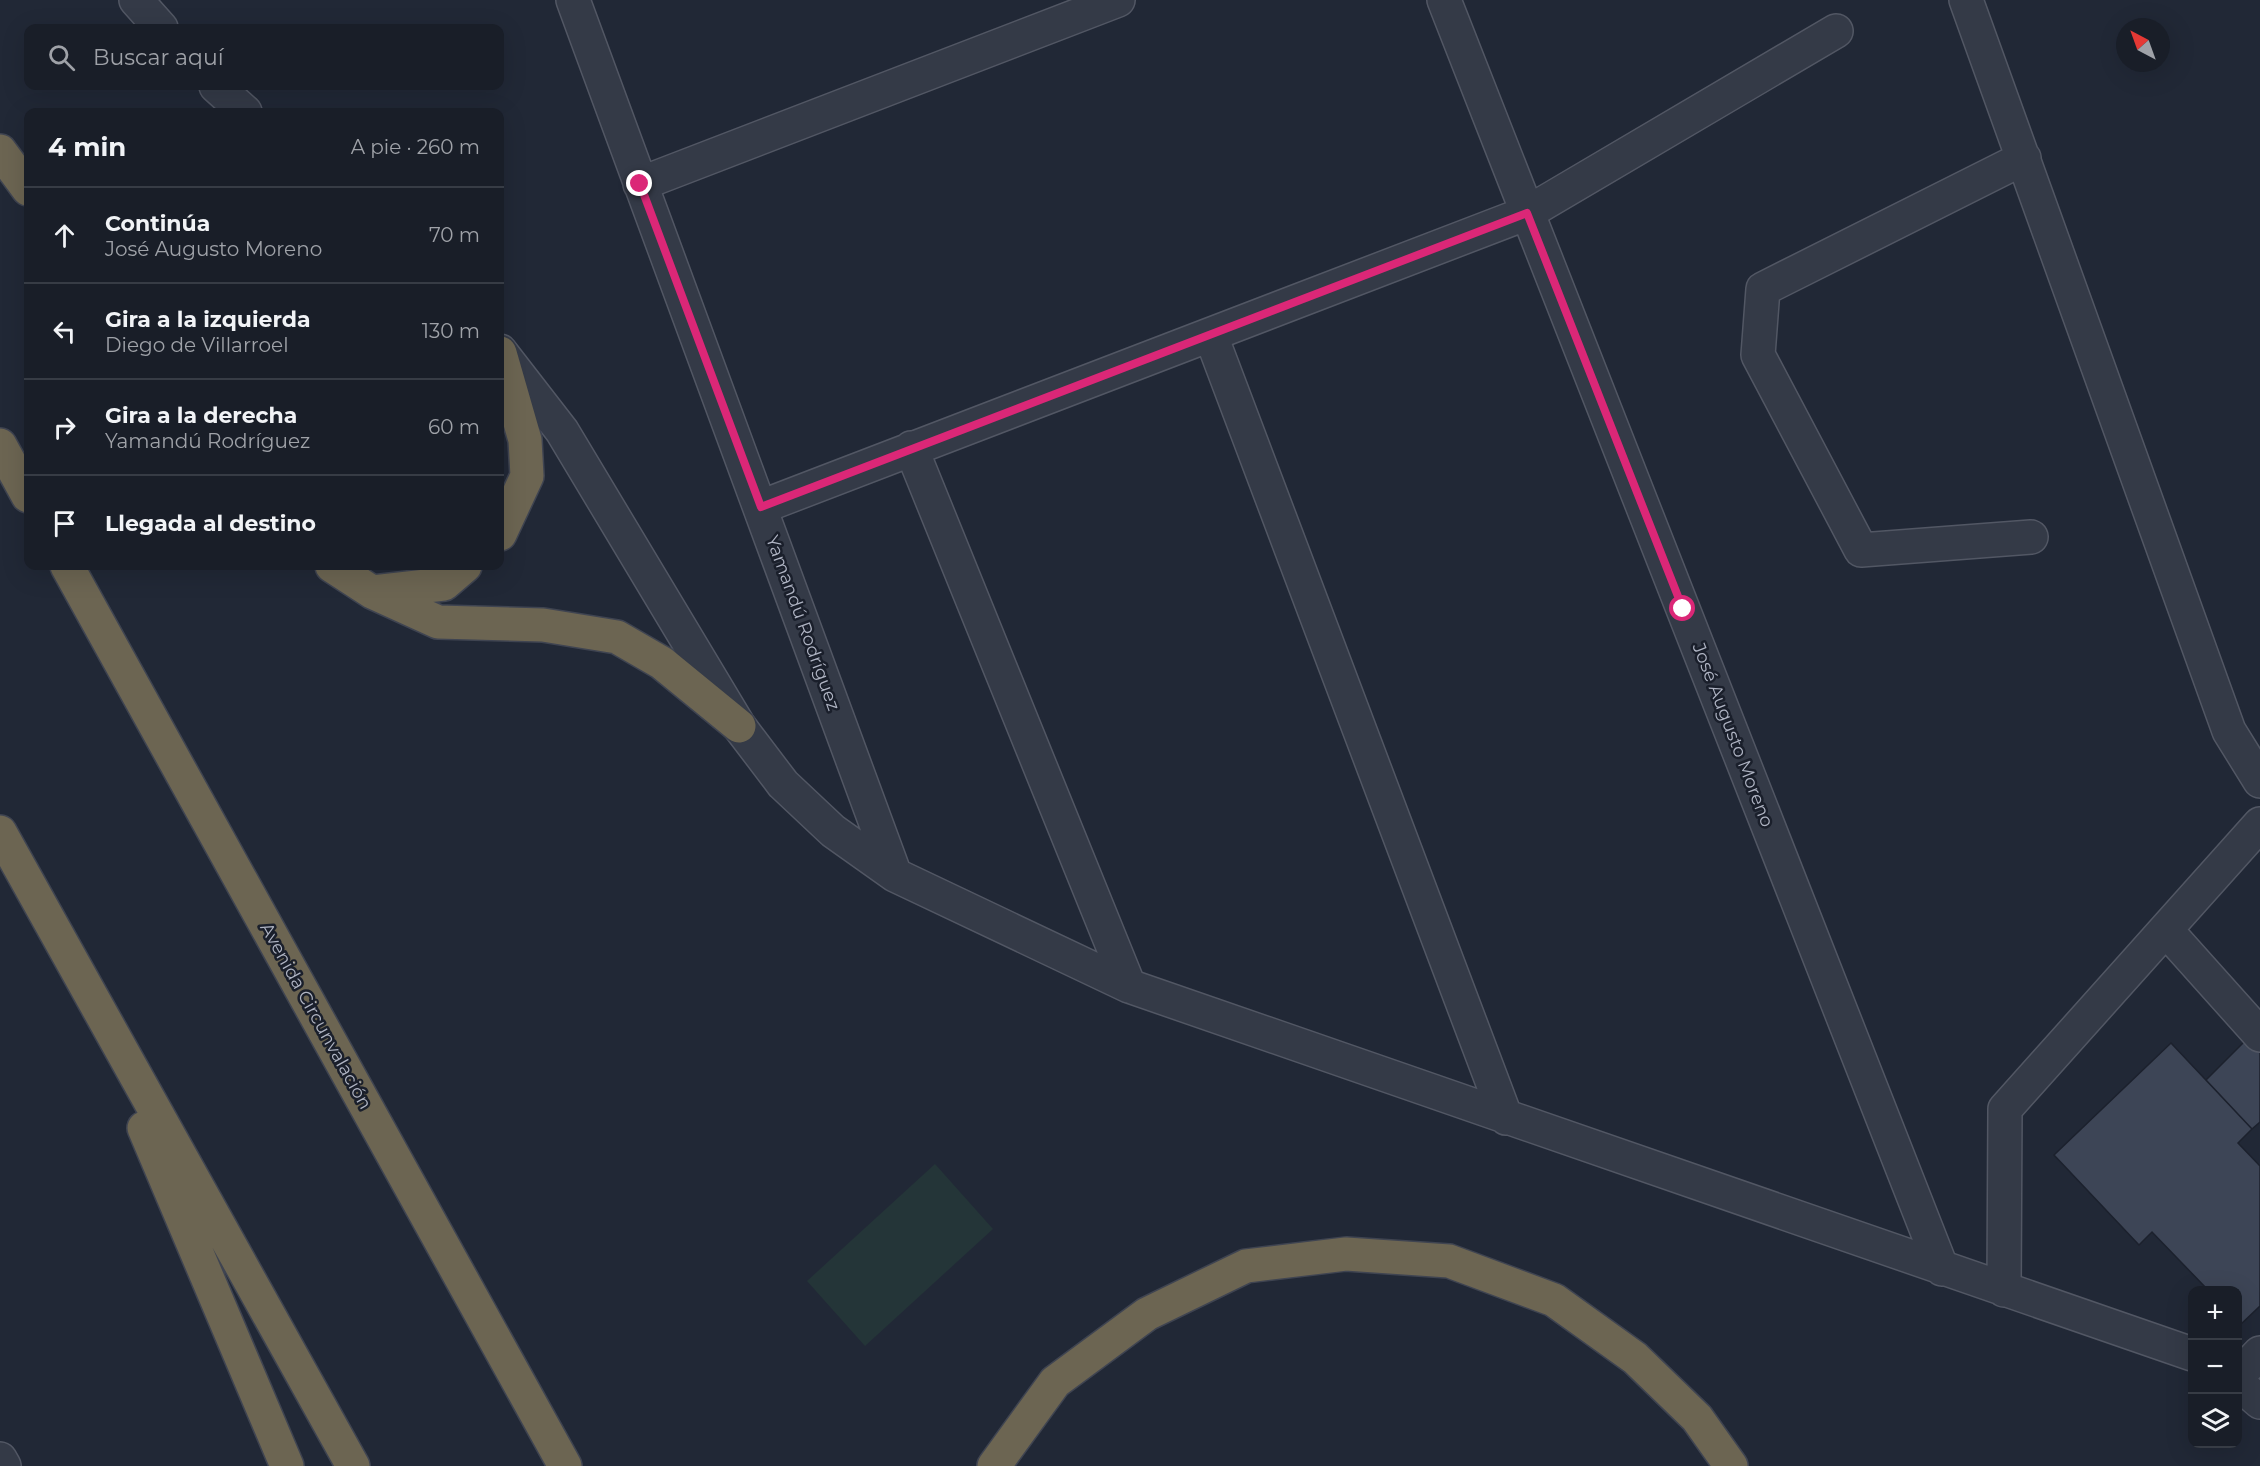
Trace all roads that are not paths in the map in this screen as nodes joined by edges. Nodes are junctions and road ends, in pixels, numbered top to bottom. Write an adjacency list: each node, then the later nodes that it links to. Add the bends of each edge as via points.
1 (136, 0): 6 (street)
2 (573, 0): 13 (street, Yamandú Rodríguez)
3 (1118, 0): 13 (street)
4 (1444, 0): 14 (street, José Augusto Moreno)
5 (1966, 0): 11 (street)
6 (157, 24)
7 (1836, 31): 14 (street)
8 (220, 90): 9 (street)
9 (240, 108)
10 (0, 151): 12 (highway)
11 (2024, 158): 23 (street, via 1763,289 1758,355 1861,550); 29 (street, via 2229,731)
12 (24, 184)
13 (640, 184): 21 (street, Yamandú Rodríguez)
14 (1527, 213): 15 (street); 38 (street, José Augusto Moreno)
15 (1211, 336): 19 (street); 37 (street)
16 (504, 357): 28 (street, via 562,431)
17 (504, 366): 22 (highway, via 525,440 527,476)
18 (0, 445): 20 (highway)
19 (911, 448): 21 (street); 35 (street)
20 (24, 489)
21 (761, 507): 32 (street, Yamandú Rodríguez)
22 (504, 525)
23 (2031, 537)
24 (69, 570): 49 (highway, Avenida Circunvalación)
25 (338, 570): 27 (highway)
26 (460, 570): 27 (highway, via 444,584)
27 (372, 592): 28 (highway, via 438,622 543,625 617,637 662,663)
28 (739, 726): 32 (street, via 783,784 832,831)
29 (2260, 781)
30 (2260, 825): 33 (street)
31 (0, 832): 34 (highway)
32 (895, 874): 35 (street)
33 (2166, 930): 36 (street); 39 (street, via 2005,1109)
34 (73, 964): 47 (highway); 48 (highway)
35 (1129, 987): 37 (street)
36 (2260, 1035)
37 (1506, 1118): 38 (street)
38 (1942, 1269): 39 (street)
39 (2004, 1290): 40 (street)
40 (2188, 1352)
41 (2260, 1353): 42 (street)
42 (2242, 1372)
43 (2242, 1386): 44 (street)
44 (2260, 1402)
45 (0, 1459): 46 (street)
46 (4, 1466)
47 (287, 1466)
48 (353, 1466)
49 (565, 1466)
50 (994, 1466): 51 (highway, via 1054,1383 1147,1314 1246,1266 1346,1254 1449,1261 1554,1300 1635,1358 1696,1418)
51 (1731, 1466)

